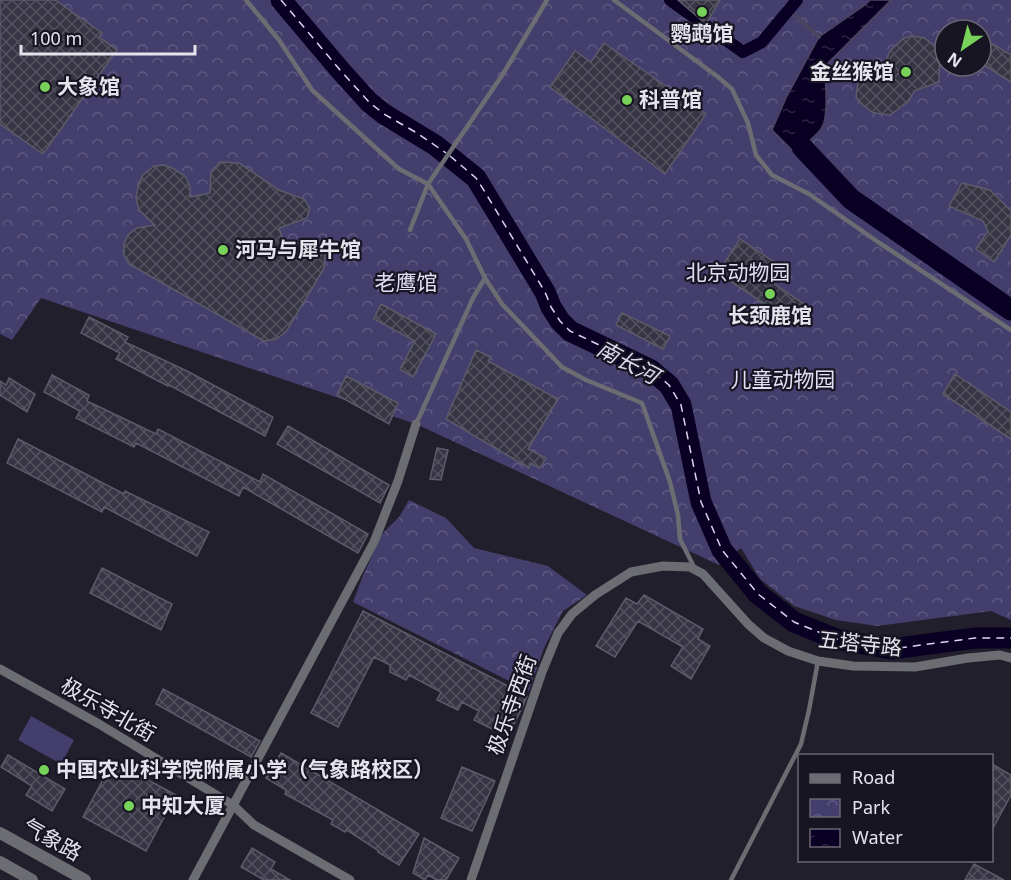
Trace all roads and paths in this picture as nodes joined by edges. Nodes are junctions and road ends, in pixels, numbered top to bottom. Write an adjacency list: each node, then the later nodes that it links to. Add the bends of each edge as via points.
1 (246, 0): 4 (lane, via 312,90 399,169)
2 (547, 0): 4 (lane)
3 (614, 0): 7 (lane, via 732,89 748,123 756,155 772,175 809,194)
4 (428, 184): 5 (lane); 6 (lane, via 466,239)
5 (410, 230)
6 (485, 278): 8 (lane); 9 (lane, via 502,304 562,367 642,403 670,482 680,539)
7 (1011, 330)
8 (416, 424): 13 (street, via 374,542)
9 (695, 570): 11 (street, 五塔寺路, via 764,638); 20 (street, 极乐寺西街, via 663,566 631,572 572,614 558,633)
10 (1011, 658): 11 (street, 五塔寺路, via 1000,655 915,667 853,666)
11 (818, 660): 21 (lane, via 801,744)
12 (0, 669): 13 (street, 极乐寺北街)
13 (233, 805): 18 (street); 19 (street, 极乐寺北街, via 254,825)
14 (0, 833): 17 (street, 气象路)
15 (0, 862): 16 (street)
16 (32, 880)
17 (85, 880)
18 (193, 880)
19 (350, 880)
20 (471, 880)
21 (731, 880)

